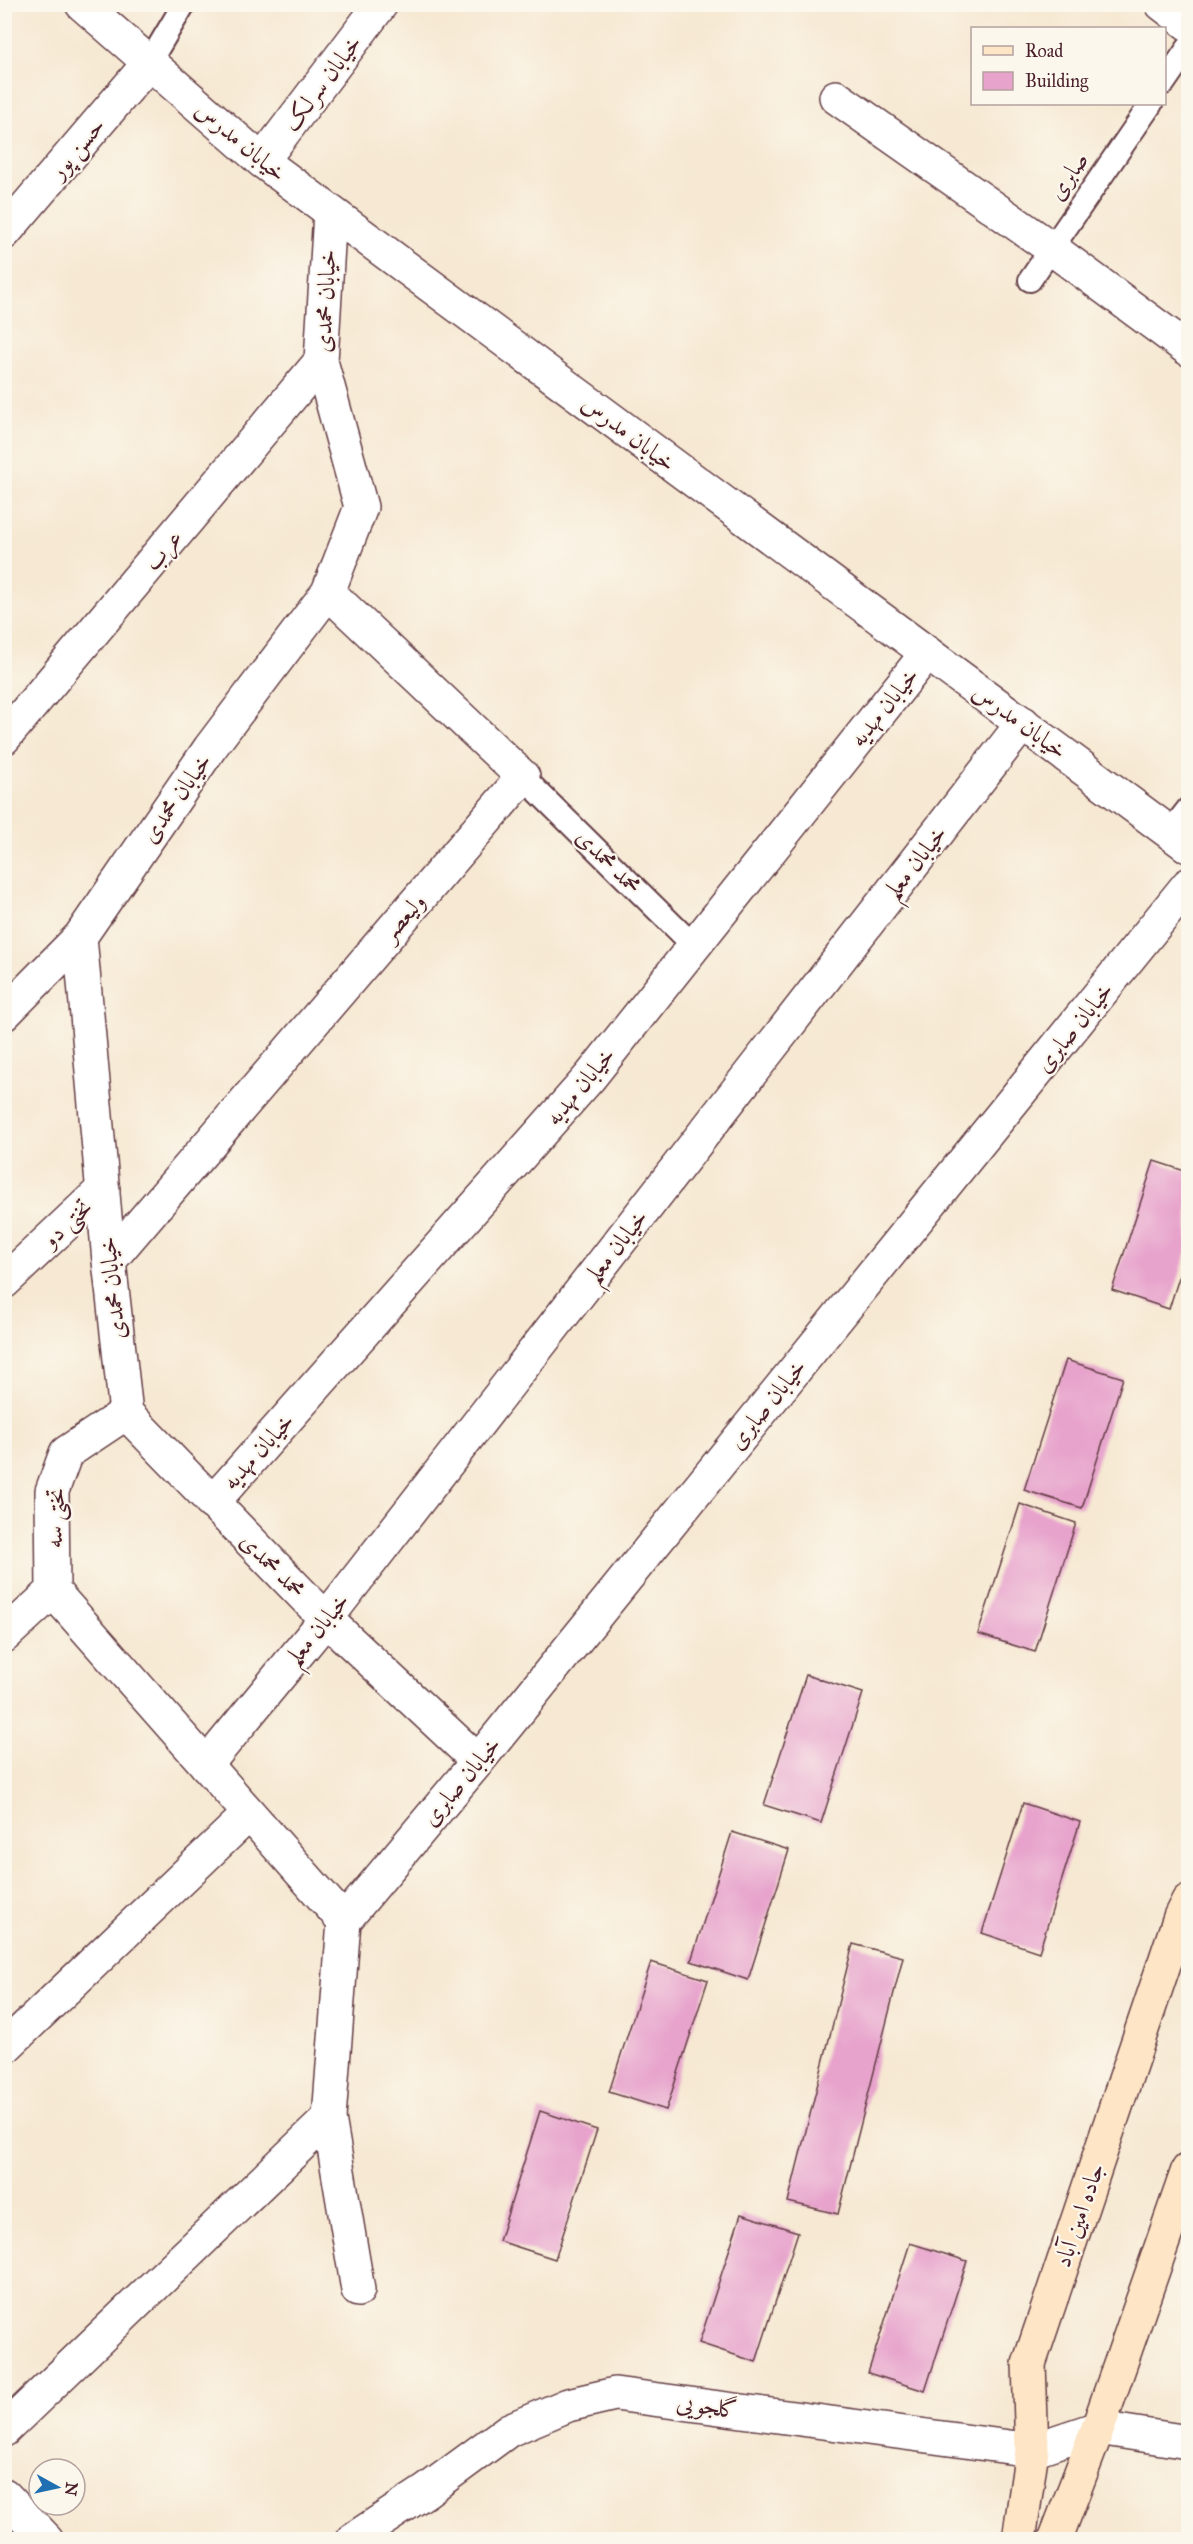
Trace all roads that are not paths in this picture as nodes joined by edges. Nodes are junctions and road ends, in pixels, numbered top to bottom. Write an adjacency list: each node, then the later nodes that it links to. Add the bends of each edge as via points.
1 (82, 4): 7 (street, خیابان مدرس)
2 (184, 4): 7 (lane)
3 (381, 4): 11 (street, خیابان سرلک)
4 (1162, 4): 5 (street)
5 (1188, 24)
6 (1188, 48): 8 (lane)
7 (148, 63): 11 (street, خیابان مدرس); 13 (street, حسن پور)
8 (1166, 80)
9 (836, 98): 14 (street)
10 (1149, 105): 14 (lane, صابری)
11 (262, 161): 12 (street, خیابان مدرس)
12 (330, 212): 17 (street, خیابان محمدی); 19 (street, خیابان مدرس)
13 (4, 233)
14 (1051, 249): 15 (lane, صابری); 16 (street)
15 (1030, 280)
16 (1188, 349)
17 (321, 361): 18 (street, خیابان محمدی, via 361,507); 21 (street, عرب)
18 (328, 592): 22 (street); 25 (street, خیابان محمدی, via 210,748)
19 (927, 653): 20 (street, خیابان مدرس); 26 (street, خیابان مهدیه)
20 (1023, 723): 23 (street, خیابان مدرس); 34 (street, خیابان معلم)
21 (4, 738)
22 (523, 777): 26 (lane, محمد محمدی); 29 (street, ولیعصر)
23 (1182, 829)
24 (1188, 885): 36 (street, خیابان صابری)
25 (80, 937): 27 (street); 28 (street, خیابان محمدی)
26 (694, 946): 32 (street, خیابان مهدیه, via 590,1077)
27 (4, 1014)
28 (103, 1189): 29 (street, خیابان محمدی); 30 (street, تختی دو)
29 (109, 1261): 31 (street, خیابان محمدی)
30 (4, 1282)
31 (126, 1413): 32 (street, محمد محمدی); 33 (street, تختی سه, via 66,1453 52,1491)
32 (212, 1503): 34 (street, محمد محمدی)
33 (53, 1592): 35 (street); 37 (street)
34 (326, 1618): 36 (street, محمد محمدی); 37 (street, خیابان معلم)
35 (4, 1636)
36 (478, 1761): 40 (street, خیابان صابری)
37 (206, 1765): 38 (street)
38 (249, 1814): 40 (street); 41 (street)
39 (1188, 1901): 48 (main road, جاده امین آباد, via 1029,2364)
40 (344, 1921): 42 (street)
41 (4, 2048)
42 (329, 2118): 44 (street); 46 (street)
43 (1188, 2170): 45 (main road)
44 (358, 2290)
45 (1098, 2428): 47 (street); 48 (street, گلجویی); 53 (main road)
46 (4, 2430)
47 (1188, 2442)
48 (1032, 2450): 51 (street, گلجویی, via 615,2394 568,2404 509,2430); 52 (main road, جاده امین آباد)
49 (4, 2495): 50 (street)
50 (47, 2540)
51 (351, 2540)
52 (1019, 2540)
53 (1055, 2540)

